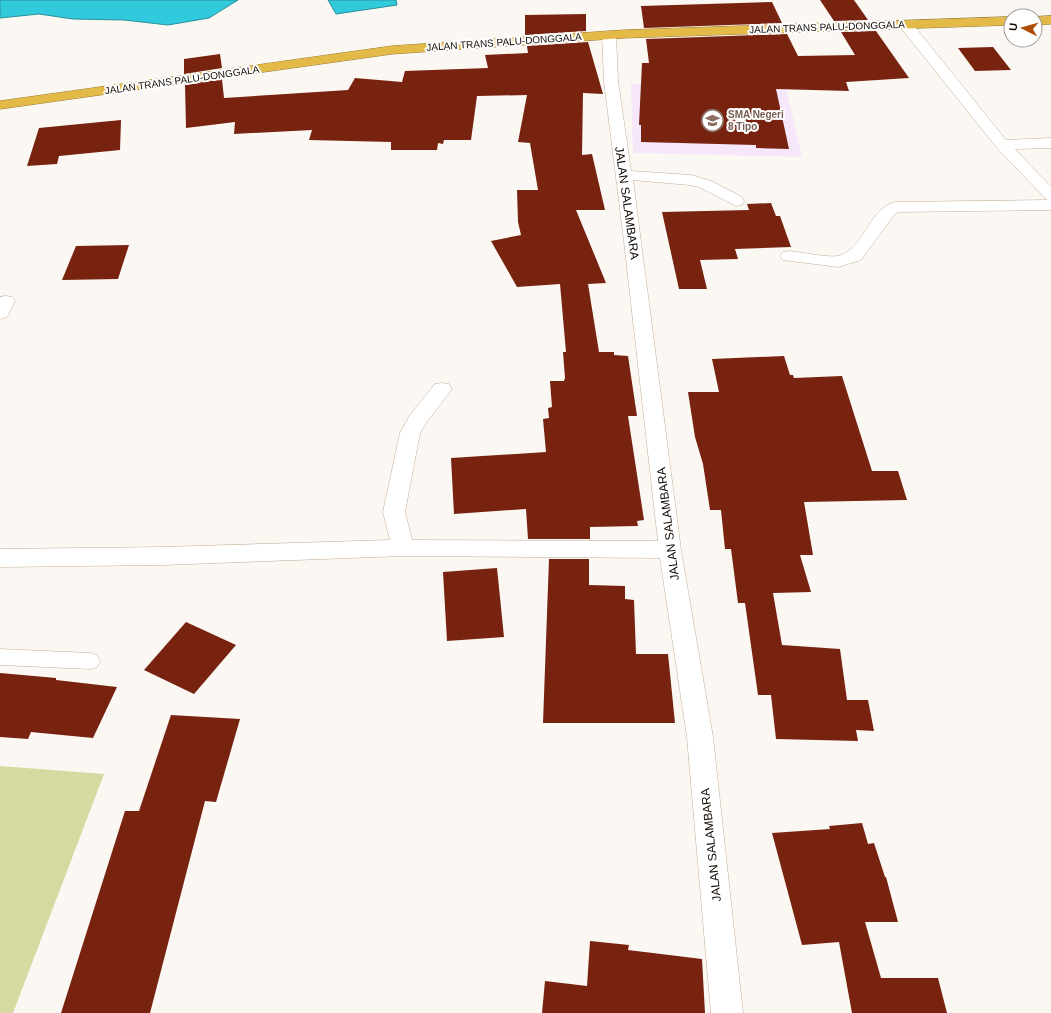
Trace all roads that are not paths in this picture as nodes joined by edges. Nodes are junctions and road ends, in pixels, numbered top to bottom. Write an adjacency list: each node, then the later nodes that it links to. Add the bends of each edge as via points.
1 (1003, 21): 2 (highway, JALAN TRANS PALU-DONGGALA)
2 (906, 25): 3 (highway, JALAN TRANS PALU-DONGGALA); 6 (street)
3 (609, 35): 4 (highway, JALAN TRANS PALU-DONGGALA, via 392,50); 7 (street, JALAN SALAMBARA, via 611,82)
4 (0, 105)
5 (1051, 143): 6 (street)
6 (1002, 145): 8 (street)
7 (624, 175): 9 (street, via 691,180 705,184); 14 (street, JALAN SALAMBARA)
8 (1051, 196)
9 (736, 201)
10 (1051, 206): 11 (street, via 895,207 888,211 854,256 838,262)
11 (789, 256)
12 (442, 388): 13 (street, via 410,433 394,512)
13 (403, 548): 14 (street); 15 (street)
14 (670, 550): 18 (street, JALAN SALAMBARA, via 700,738)
15 (0, 558)
16 (0, 657): 17 (lane)
17 (90, 661)
18 (728, 1013)

